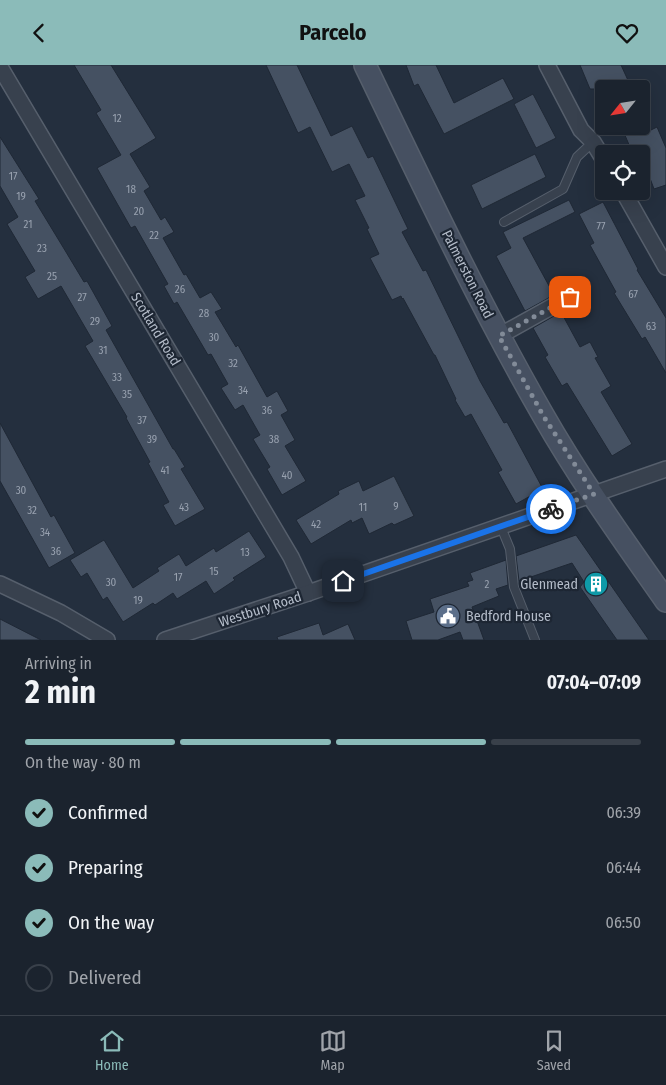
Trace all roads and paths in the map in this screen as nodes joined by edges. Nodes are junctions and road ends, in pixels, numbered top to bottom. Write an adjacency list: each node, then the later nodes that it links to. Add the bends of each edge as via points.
1 (365, 65): 10 (main road, Palmerston Road)
2 (547, 65): 4 (street, via 581,130)
3 (0, 67): 15 (street, Scotland Road, via 291,557)
4 (593, 142): 5 (street); 7 (lane, via 576,157 562,189)
5 (595, 145)
6 (628, 200): 8 (street)
7 (504, 222)
8 (666, 267)
9 (570, 297): 10 (street)
10 (499, 336): 12 (main road, Palmerston Road, via 544,417)
11 (666, 469): 12 (street, Westbury Road)
12 (594, 494): 13 (street, Westbury Road); 16 (main road, Palmerston Road)
13 (501, 527): 15 (street, Westbury Road); 19 (lane, via 510,549 514,587)
14 (0, 584): 17 (street, via 61,613)
15 (308, 593): 18 (street, Westbury Road)
16 (666, 601)
17 (107, 640)
18 (165, 640)
19 (535, 640)

